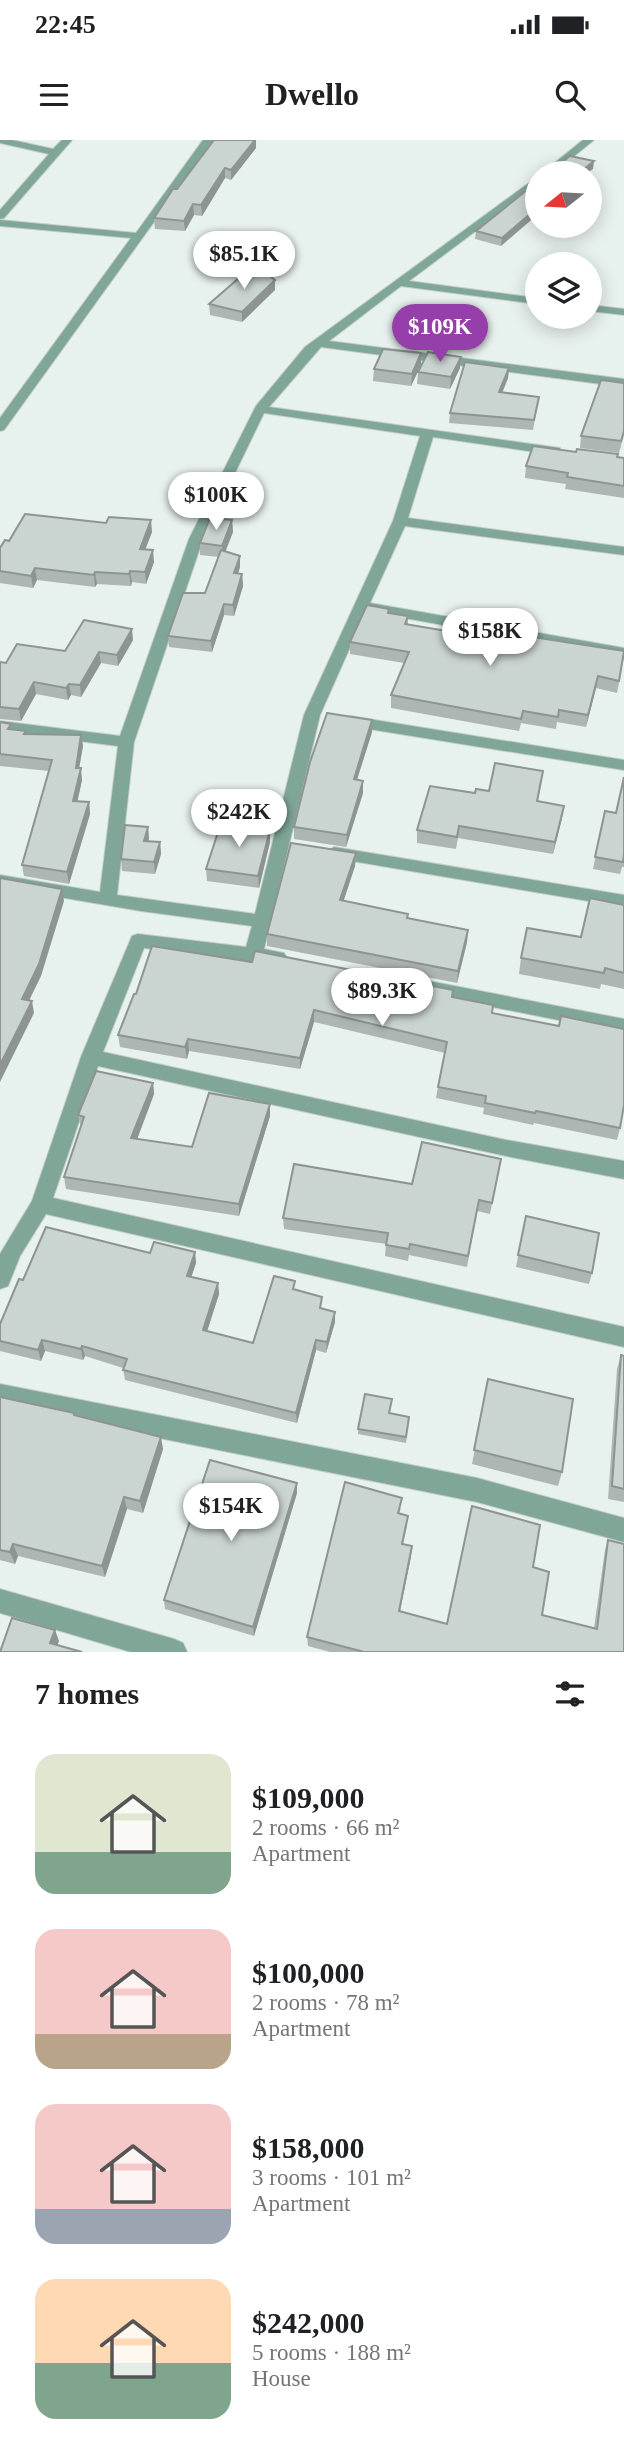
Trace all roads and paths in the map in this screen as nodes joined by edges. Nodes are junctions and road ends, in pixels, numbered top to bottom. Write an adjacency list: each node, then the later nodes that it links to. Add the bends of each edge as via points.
1 (0, 140): 5 (street)
2 (67, 140): 5 (street)
3 (208, 140): 9 (street)
4 (589, 140): 6 (street)
5 (56, 153): 8 (street)
6 (562, 161)
7 (525, 189): 10 (street)
8 (0, 217): 9 (street)
9 (139, 236): 17 (street)
10 (401, 283): 11 (street); 14 (street)
11 (525, 299)
12 (602, 309): 13 (street)
13 (624, 312)
14 (318, 343): 15 (street); 16 (street)
15 (624, 383)
16 (260, 409): 18 (street); 26 (street, via 196,539)
17 (0, 427)
18 (428, 435): 19 (street); 20 (street)
19 (572, 453)
20 (400, 521): 21 (street); 22 (street)
21 (624, 551)
22 (361, 606): 23 (street); 24 (street)
23 (624, 653)
24 (326, 717): 27 (street); 28 (street)
25 (0, 726): 26 (street)
26 (126, 742): 30 (street)
27 (624, 765)
28 (296, 847): 31 (street); 32 (street)
29 (0, 881): 30 (street)
30 (108, 899): 32 (street)
31 (624, 901)
32 (261, 921): 33 (street)
33 (254, 953): 34 (street); 37 (street, via 138,941)
34 (295, 961)
35 (405, 983): 36 (street)
36 (624, 1026)
37 (91, 1057): 38 (street); 39 (street)
38 (624, 1170)
39 (41, 1204): 40 (street); 42 (street)
40 (6, 1249): 41 (street)
41 (0, 1279)
42 (624, 1337)
43 (0, 1395): 44 (street, via 477,1490)
44 (624, 1530)
45 (0, 1601): 46 (street)
46 (174, 1652)

